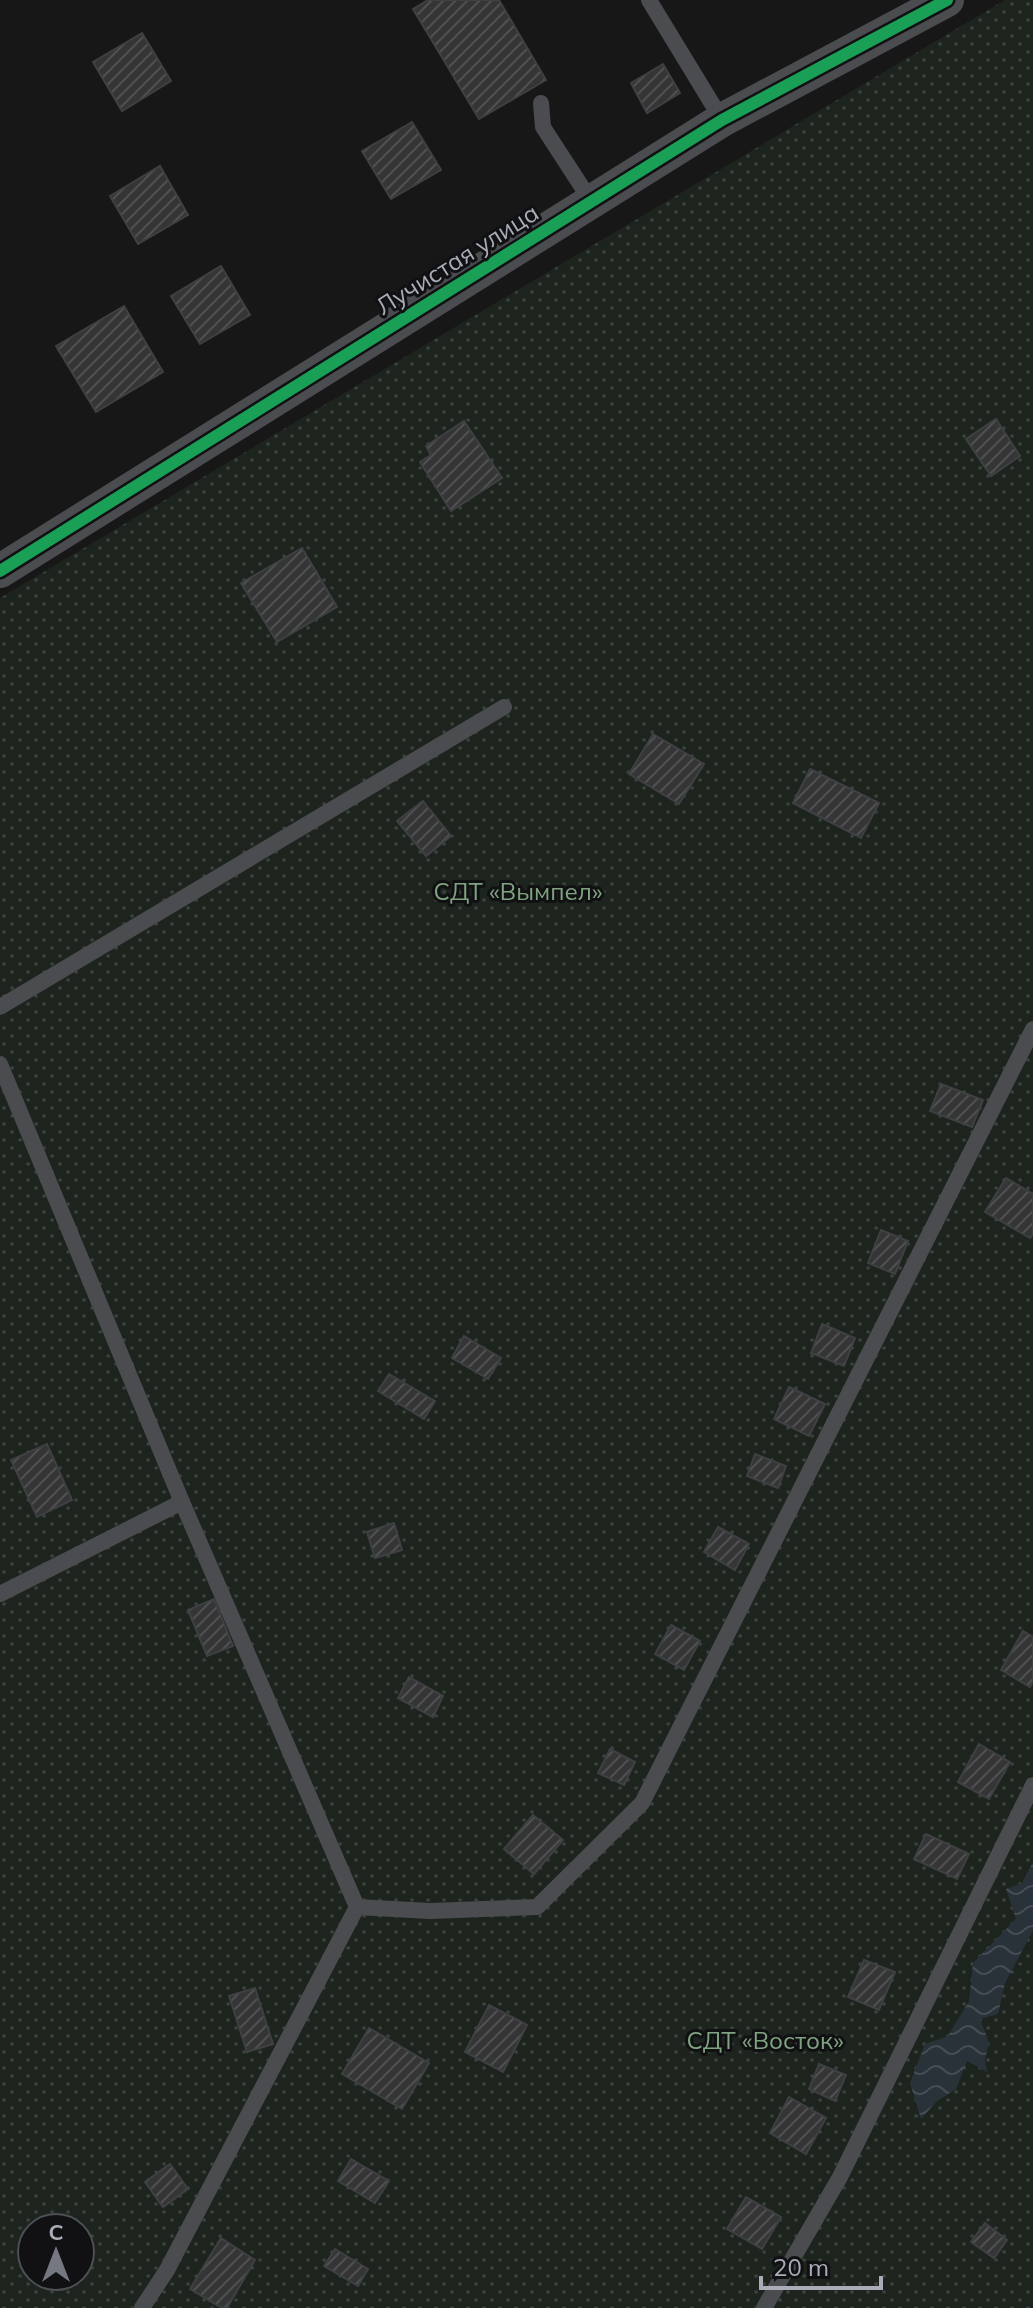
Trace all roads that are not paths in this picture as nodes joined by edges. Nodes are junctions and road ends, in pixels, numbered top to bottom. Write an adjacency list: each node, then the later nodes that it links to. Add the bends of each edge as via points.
1 (649, 0): 4 (lane)
2 (947, 0): 4 (street, Лучистая улица)
3 (541, 103): 5 (lane, via 543,127)
4 (722, 120): 5 (street, Лучистая улица)
5 (591, 201): 6 (street, Лучистая улица)
6 (0, 571)
7 (504, 707): 8 (lane)
8 (0, 1007)
9 (1033, 1029): 14 (lane, via 642,1803 537,1907)
10 (0, 1064): 11 (lane)
11 (182, 1502): 12 (lane); 14 (lane)
12 (0, 1594)
13 (1033, 1785): 16 (lane, via 840,2177)
14 (357, 1907): 15 (lane, via 167,2270)
15 (142, 2308)
16 (764, 2308)

